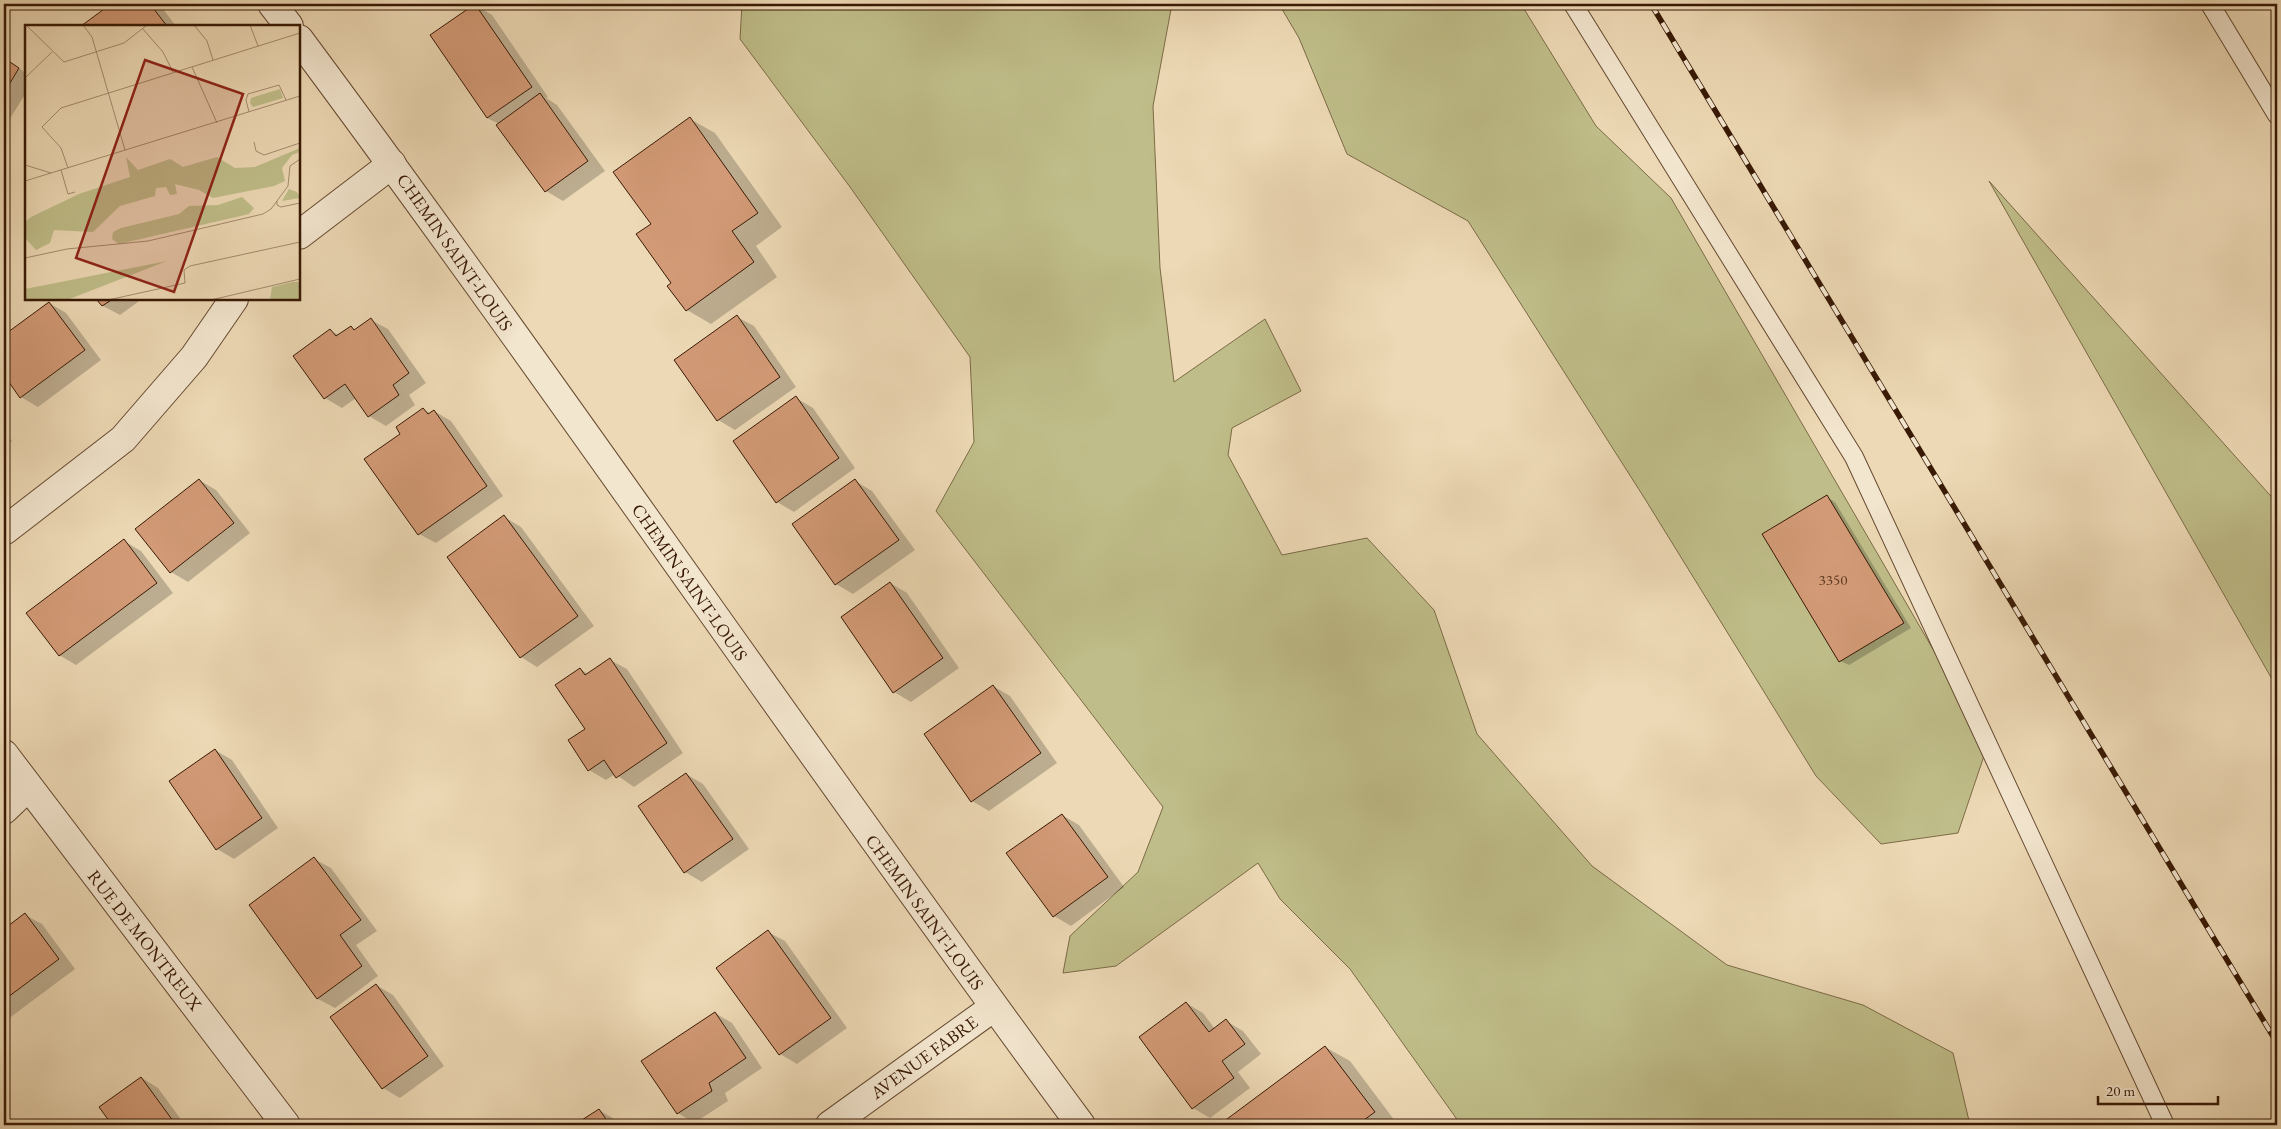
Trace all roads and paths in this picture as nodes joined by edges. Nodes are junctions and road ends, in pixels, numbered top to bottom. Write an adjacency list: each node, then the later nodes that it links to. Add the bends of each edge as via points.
1 (272, 4): 4 (street)
2 (1573, 4): 18 (lane, via 1854,457)
3 (2210, 4): 6 (lane)
4 (288, 25)
5 (300, 40): 7 (street, CHEMIN SAINT-LOUIS)
6 (2277, 115)
7 (392, 164): 8 (street); 14 (street, CHEMIN SAINT-LOUIS)
8 (300, 235)
9 (233, 300): 10 (street, via 194,357 123,439)
10 (4, 531)
11 (4, 754): 12 (street, RUE DE MONTREUX)
12 (28, 787): 13 (street); 15 (street, RUE DE MONTREUX)
13 (4, 810)
14 (994, 1007): 16 (street, AVENUE FABRE); 17 (street, CHEMIN SAINT-LOUIS)
15 (286, 1125)
16 (830, 1125)
17 (1081, 1125)
18 (2165, 1125)

